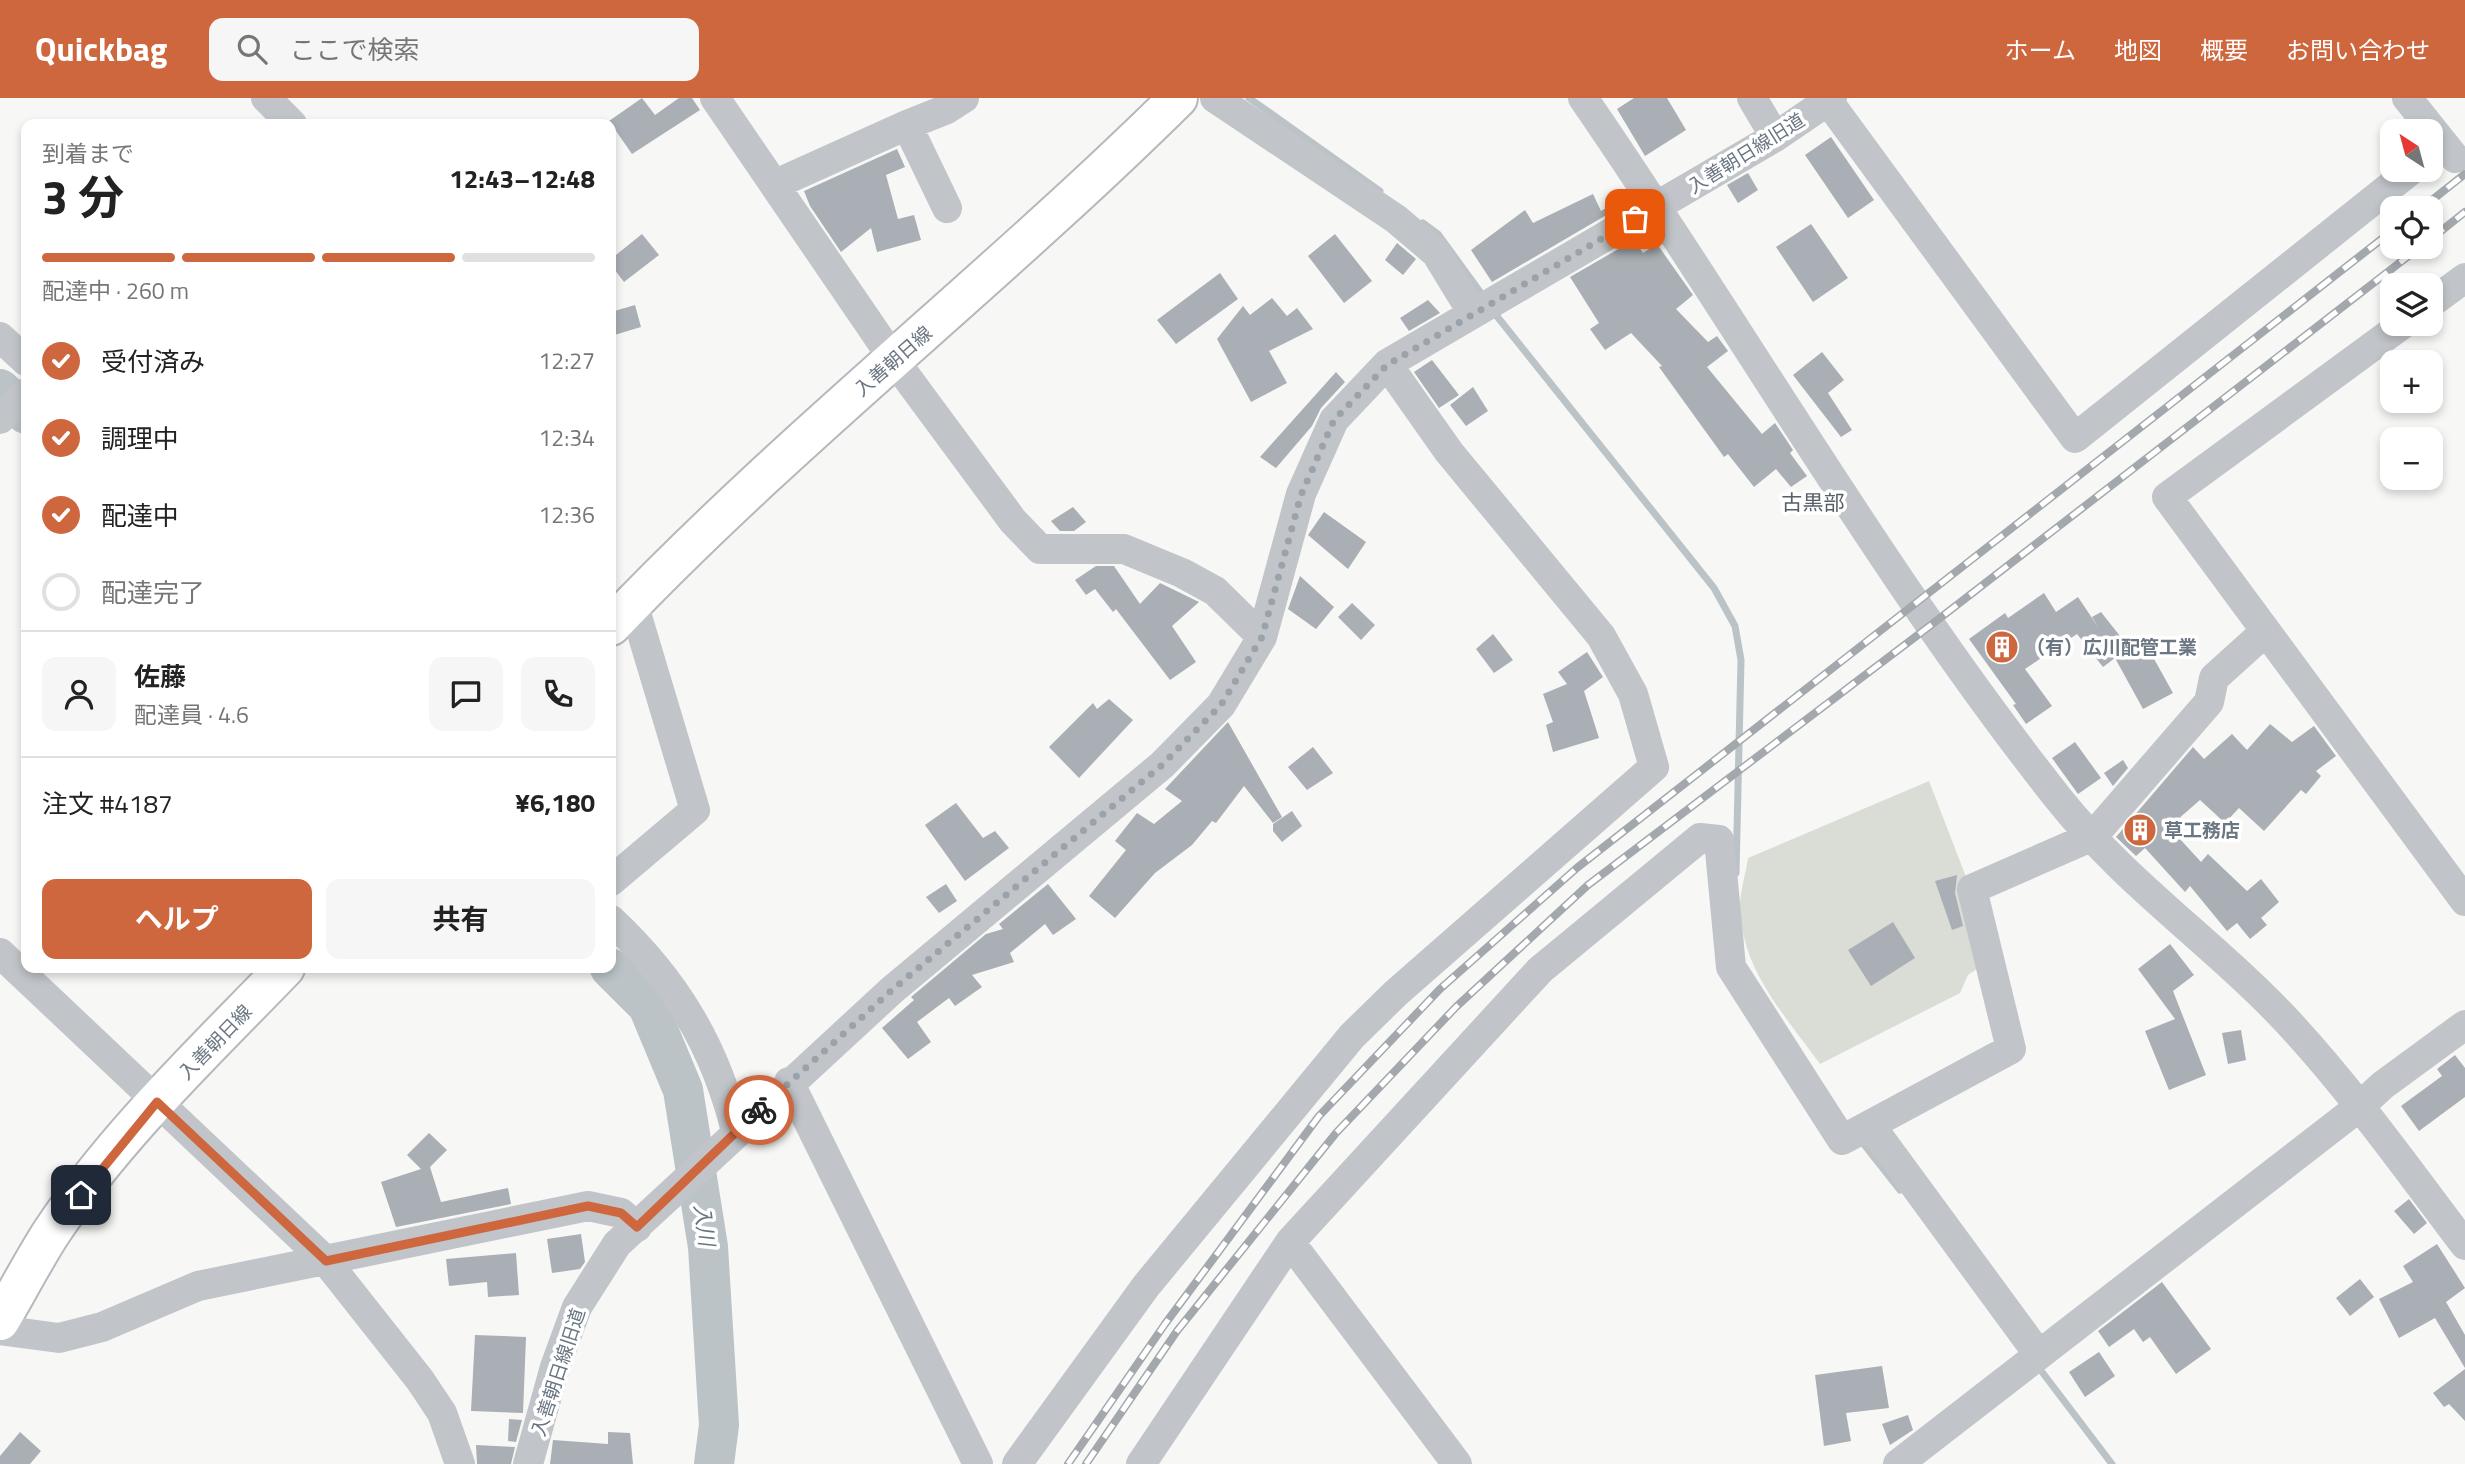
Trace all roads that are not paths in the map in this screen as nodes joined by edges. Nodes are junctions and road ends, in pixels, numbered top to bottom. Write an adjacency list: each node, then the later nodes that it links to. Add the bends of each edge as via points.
1 (266, 98): 10 (street)
2 (715, 98): 15 (street)
3 (964, 98): 11 (street)
4 (1178, 98): 24 (main road, 入善朝日線, via 1088,187)
5 (1216, 98): 20 (street, via 1396,219 1436,253)
6 (1583, 98): 16 (street)
7 (1752, 98): 12 (street)
8 (2407, 98): 13 (street)
9 (1830, 100): 12 (street, 入善朝日線旧道); 14 (street, via 2075,438)
10 (287, 119)
11 (907, 125): 15 (street); 17 (street)
12 (1775, 138): 16 (street, 入善朝日線旧道)
13 (2449, 145)
14 (2396, 182)
15 (776, 184): 24 (street)
16 (1658, 206): 20 (street, 入善朝日線旧道); 31 (street, via 1889,565 2059,800)
17 (947, 208)
18 (2465, 278): 19 (street)
19 (2443, 294)
20 (1472, 312): 25 (street, 入善朝日線旧道)
21 (2387, 336): 29 (street, via 2166,497)
22 (0, 337): 23 (street)
23 (21, 356)
24 (894, 360): 28 (main road, 入善朝日線, via 800,441); 30 (street, via 1013,521 1040,549 1124,549 1215,591)
25 (1387, 365): 30 (street, 入善朝日線旧道, via 1334,420 1301,495); 55 (street, via 1449,452 1601,636 1633,694 1654,766 1352,1036 1146,1286)
26 (21, 398): 27 (street)
27 (0, 419)
28 (622, 615): 32 (street, via 695,810)
29 (2266, 631): 31 (street, via 2214,677 2209,702); 33 (street)
30 (1262, 637): 40 (street, 入善朝日線旧道, via 1221,705 1162,765 892,990)
31 (2093, 836): 42 (street, via 2129,875 2241,975); 43 (street, via 1972,889 2011,1049)
32 (616, 877)
33 (2465, 901)
34 (616, 925): 44 (street, via 687,1007 725,1086)
35 (0, 953): 37 (street)
36 (21, 973): 41 (street)
37 (21, 973)
38 (280, 973): 41 (main road, 入善朝日線)
39 (2465, 1026): 42 (street)
40 (789, 1083): 44 (street, 入善朝日線旧道); 54 (street)
41 (157, 1102): 48 (street); 49 (main road, 入善朝日線, via 52,1233)
42 (2359, 1107): 47 (street); 51 (street)
43 (1871, 1126): 46 (street, via 1842,1140 1731,967 1719,840 1700,838 1540,970); 51 (street)
44 (729, 1138): 45 (street, 入善朝日線旧道)
45 (637, 1227): 48 (street, via 621,1213 588,1206); 53 (street, 入善朝日線旧道, via 617,1244 577,1307)
46 (1290, 1242): 56 (street); 57 (street)
47 (2465, 1245)
48 (326, 1261): 50 (street, via 198,1286 102,1327 59,1338); 52 (street, via 421,1380 442,1413)
49 (0, 1321)
50 (0, 1330)
51 (2039, 1355): 58 (street)
52 (460, 1464)
53 (528, 1464)
54 (978, 1464)
55 (1017, 1464)
56 (1140, 1464)
57 (1457, 1464)
58 (1898, 1464)

